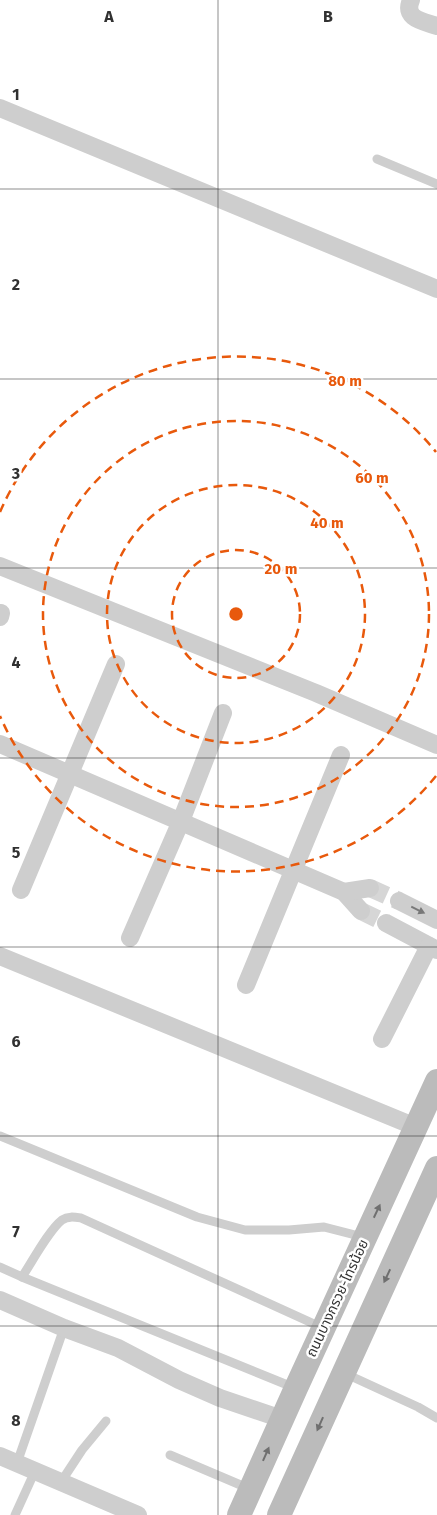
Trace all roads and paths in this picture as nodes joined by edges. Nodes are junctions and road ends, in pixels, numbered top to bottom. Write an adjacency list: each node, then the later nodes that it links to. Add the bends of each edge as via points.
1 (411, 0): 2 (street, via 408,7 413,16)
2 (437, 26)
3 (0, 108): 6 (street)
4 (377, 159): 5 (lane)
5 (437, 184)
6 (437, 289)
7 (0, 566): 11 (street)
8 (116, 664): 13 (street)
9 (223, 713): 14 (street)
10 (0, 744): 13 (street)
11 (437, 745)
12 (341, 755): 15 (street)
13 (70, 773): 14 (street); 17 (street)
14 (181, 821): 15 (street); 23 (street)
15 (293, 871): 18 (street); 26 (street)
16 (370, 888): 18 (street)
17 (21, 890)
18 (344, 892): 20 (street)
19 (399, 901): 21 (street, one-way to 21)
20 (361, 911)
21 (437, 920)
22 (386, 923): 24 (street)
23 (130, 938)
24 (433, 948): 27 (street)
25 (0, 956): 29 (street)
26 (246, 985)
27 (382, 1039)
28 (437, 1081): 29 (main road, ถนนบางกรวย-ไทรน้อย)
29 (416, 1126): 32 (main road, ถนนบางกรวย-ไทรน้อย, one-way to 29)
30 (0, 1136): 32 (lane, via 197,1217 245,1230 324,1227)
31 (437, 1168): 38 (main road, one-way to 38)
32 (365, 1237): 37 (main road, ถนนบางกรวย-ไทรน้อย)
33 (0, 1267): 34 (lane)
34 (22, 1277): 37 (lane, via 53,1230 71,1216); 39 (lane)
35 (0, 1300): 36 (street)
36 (64, 1328): 41 (street, via 118,1348 220,1398); 45 (lane)
37 (323, 1328): 39 (main road, ถนนบางกรวย-ไทรน้อย)
38 (343, 1373): 40 (lane); 52 (main road, one-way to 52)
39 (296, 1388): 41 (main road, ถนนบางกรวย-ไทรน้อย)
40 (437, 1418)
41 (282, 1419): 48 (main road, ถนนบางกรวย-ไทรน้อย, one-way to 41)
42 (106, 1421): 47 (lane)
43 (170, 1455): 48 (lane)
44 (0, 1456): 45 (street)
45 (17, 1463): 46 (street)
46 (35, 1471): 47 (street); 49 (lane)
47 (61, 1482): 50 (street)
48 (251, 1489): 51 (main road, ถนนบางกรวย-ไทรน้อย)
49 (15, 1515)
50 (138, 1515)
51 (239, 1515)
52 (279, 1515)

